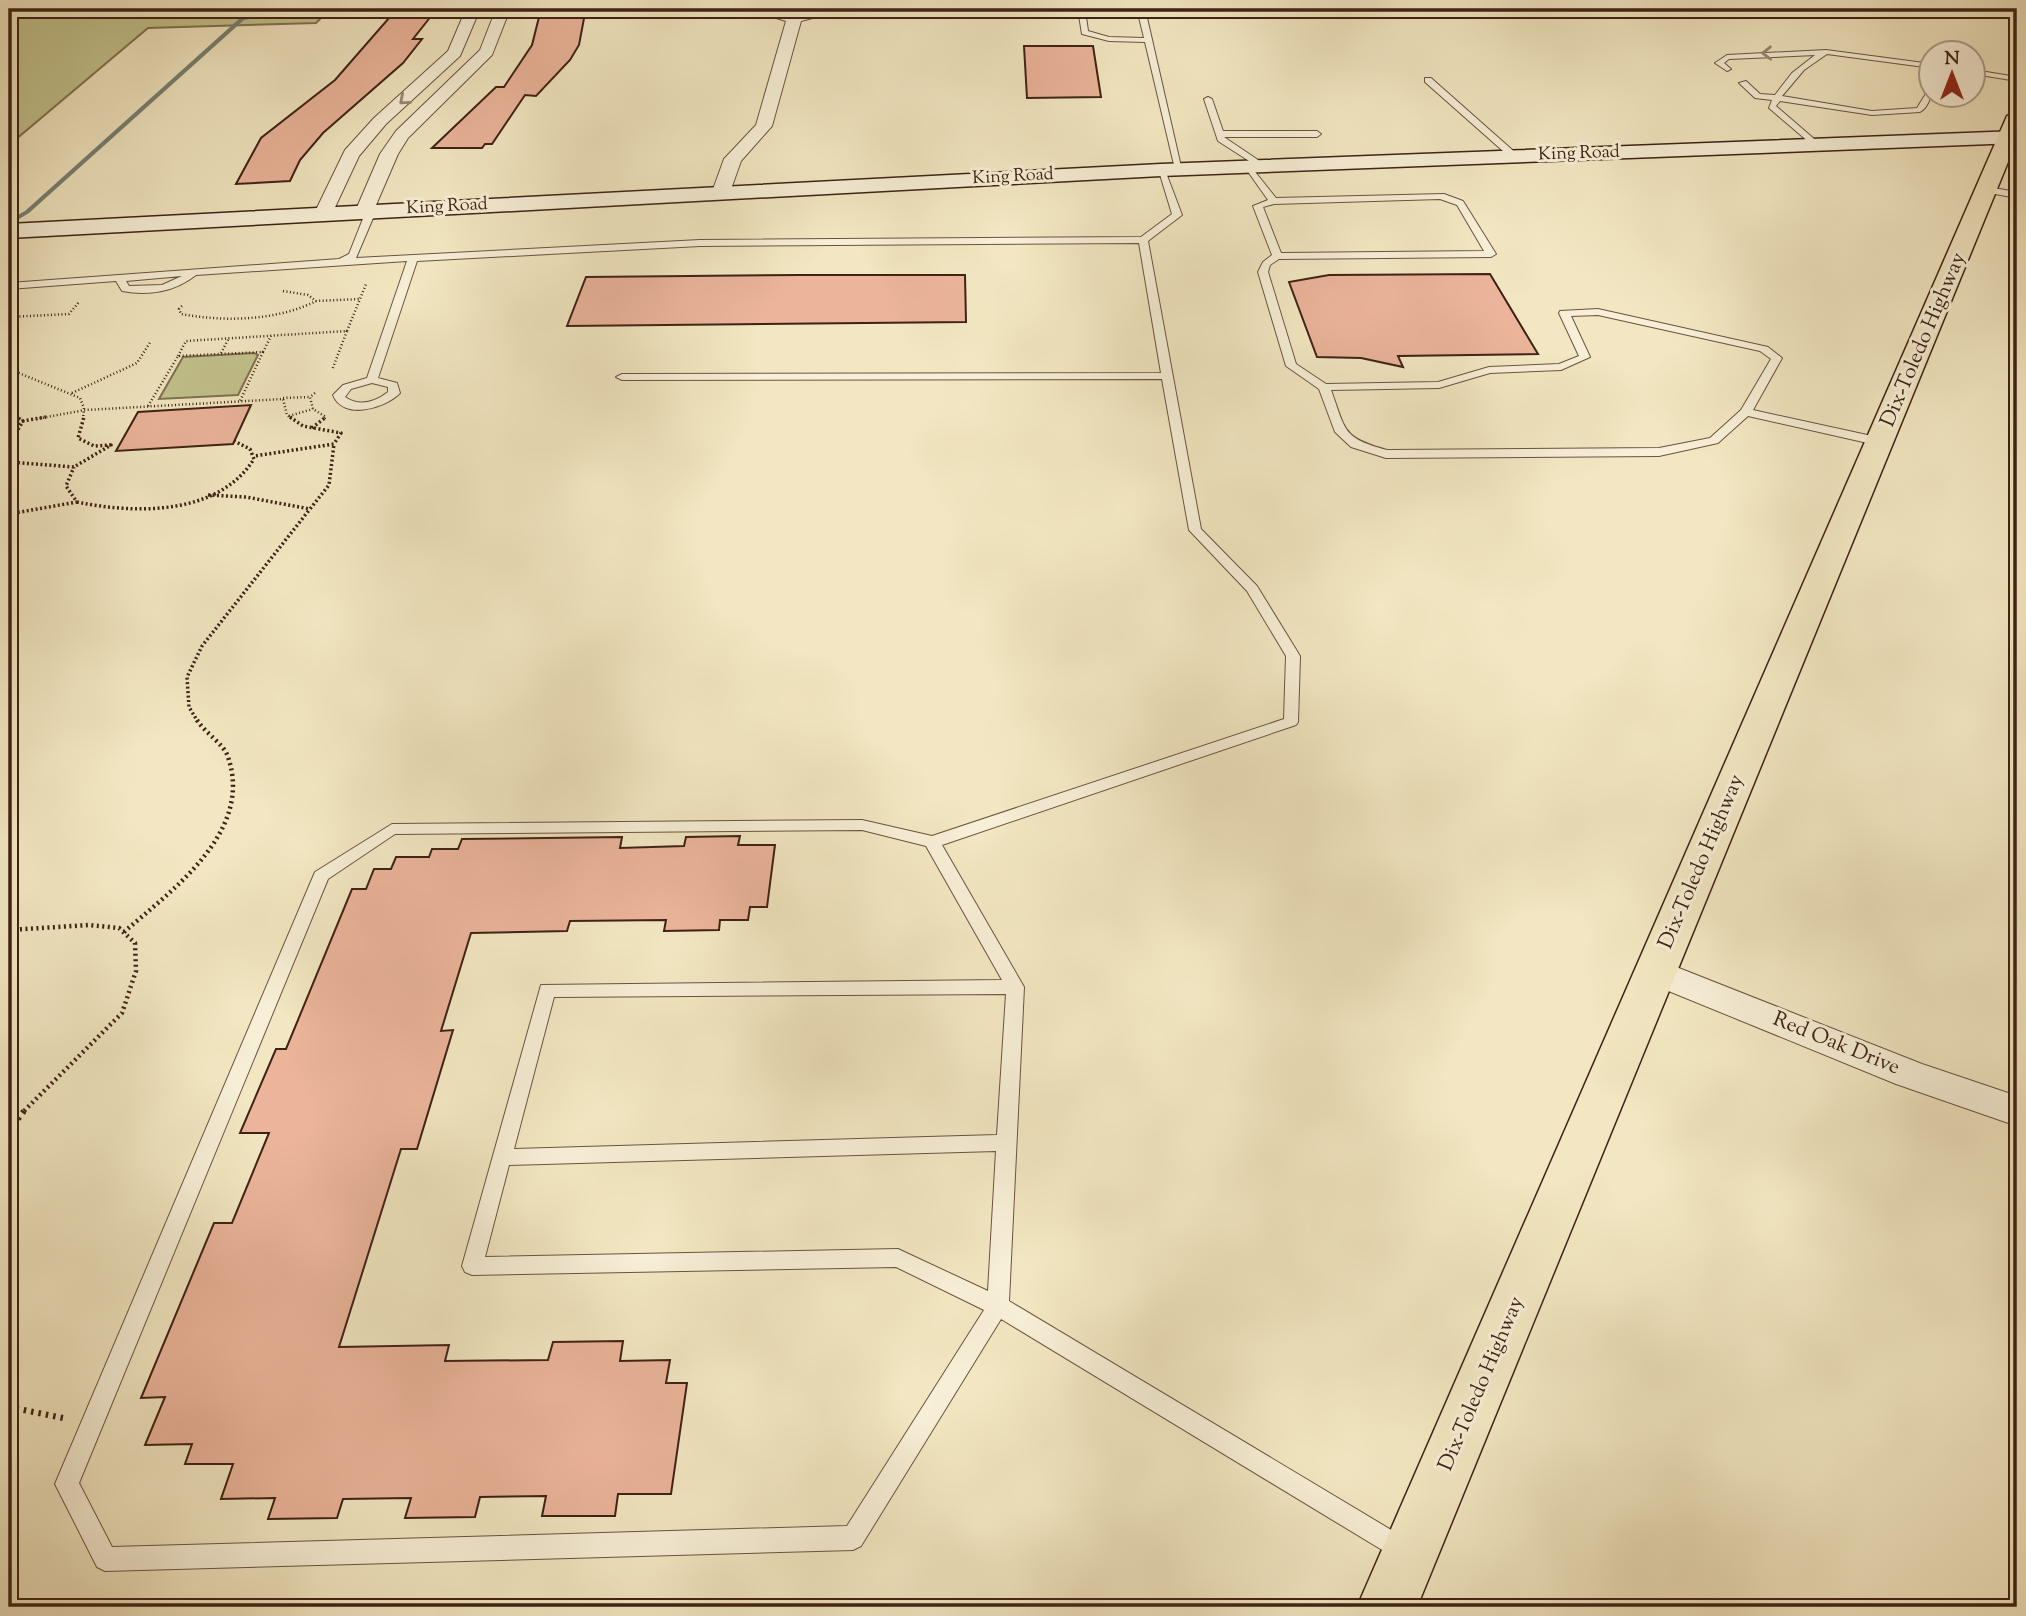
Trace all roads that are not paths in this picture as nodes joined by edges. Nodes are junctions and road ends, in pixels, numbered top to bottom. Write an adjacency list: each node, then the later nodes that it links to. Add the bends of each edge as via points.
1 (473, 9): 8 (street)
2 (770, 9): 7 (street, via 777,15)
3 (824, 9): 7 (street)
4 (1081, 9): 9 (lane, via 1085,32 1109,39)
5 (1140, 9): 9 (lane)
6 (500, 16): 8 (street); 15 (street, via 487,52)
7 (794, 16): 34 (street, via 764,126 733,159)
8 (467, 25): 13 (street, via 455,53)
9 (1146, 40): 33 (lane)
10 (1826, 52): 11 (lane); 12 (lane, one-way to 12, via 1727,57 1719,63); 20 (lane, via 1798,71)
11 (1918, 66)
12 (1727, 69)
13 (434, 74): 15 (street); 25 (street, one-way to 25)
14 (1988, 74): 16 (lane)
15 (465, 75): 28 (street)
16 (2017, 79)
17 (1428, 80): 31 (lane)
18 (1743, 83): 20 (lane, via 1758,96)
19 (1208, 99): 26 (lane)
20 (1777, 99): 23 (lane); 30 (lane, via 1772,106)
21 (1879, 100): 23 (lane)
22 (1921, 108): 23 (lane)
23 (1872, 113)
24 (2017, 116): 29 (main road, Dix-Toledo Highway)
25 (368, 134): 28 (street); 38 (street, via 351,154)
26 (1219, 134): 27 (lane); 32 (lane)
27 (1317, 134)
28 (402, 135): 37 (street, via 389,154)
29 (2013, 137): 30 (main road, King Road); 35 (main road, Dix-Toledo Highway)
30 (1817, 146): 31 (main road, King Road)
31 (1515, 157): 32 (main road, King Road)
32 (1255, 166): 33 (main road, King Road); 36 (lane)
33 (1170, 169): 34 (main road, King Road); 40 (lane, via 1177,215)
34 (721, 192): 37 (main road, King Road)
35 (2002, 192): 50 (main road, Dix-Toledo Highway)
36 (1273, 201): 41 (lane, via 1258,206); 41 (lane, via 1441,196 1460,203 1491,254)
37 (368, 212): 38 (main road, King Road); 43 (lane, via 354,256)
38 (323, 214): 39 (main road, King Road)
39 (9, 231)
40 (1143, 240): 42 (lane, via 700,243); 45 (lane)
41 (1277, 256): 48 (lane, via 1263,272 1292,366)
42 (413, 258): 43 (lane); 47 (lane)
43 (341, 262): 44 (lane, via 195,272 176,285 139,290 126,289 121,276)
44 (9, 286)
45 (1167, 376): 46 (lane); 51 (lane, via 1195,530 1252,589 1293,656 1291,722)
46 (622, 377)
47 (372, 380)
48 (1324, 387): 49 (lane, via 1340,432 1355,445 1386,454 1660,452 1714,441); 49 (lane, via 1439,385 1489,370 1561,368 1586,357 1564,313 1598,312 1764,349 1777,358)
49 (1746, 412): 50 (lane)
50 (1881, 442): 52 (main road, Dix-Toledo Highway)
51 (932, 842): 53 (lane); 57 (lane, via 862,825 392,829 321,876 67,1484 105,1559 853,1538)
52 (1656, 972): 54 (street, Red Oak Drive, via 1909,1074); 58 (main road, Dix-Toledo Highway)
53 (1015, 987): 55 (lane); 56 (lane, via 547,990)
54 (2017, 1111)
55 (1006, 1143): 56 (lane); 57 (lane)
56 (502, 1157): 57 (lane, via 472,1266 898,1258)
57 (998, 1306): 58 (lane)
58 (1410, 1555): 59 (main road, Dix-Toledo Highway)
59 (1387, 1607)

